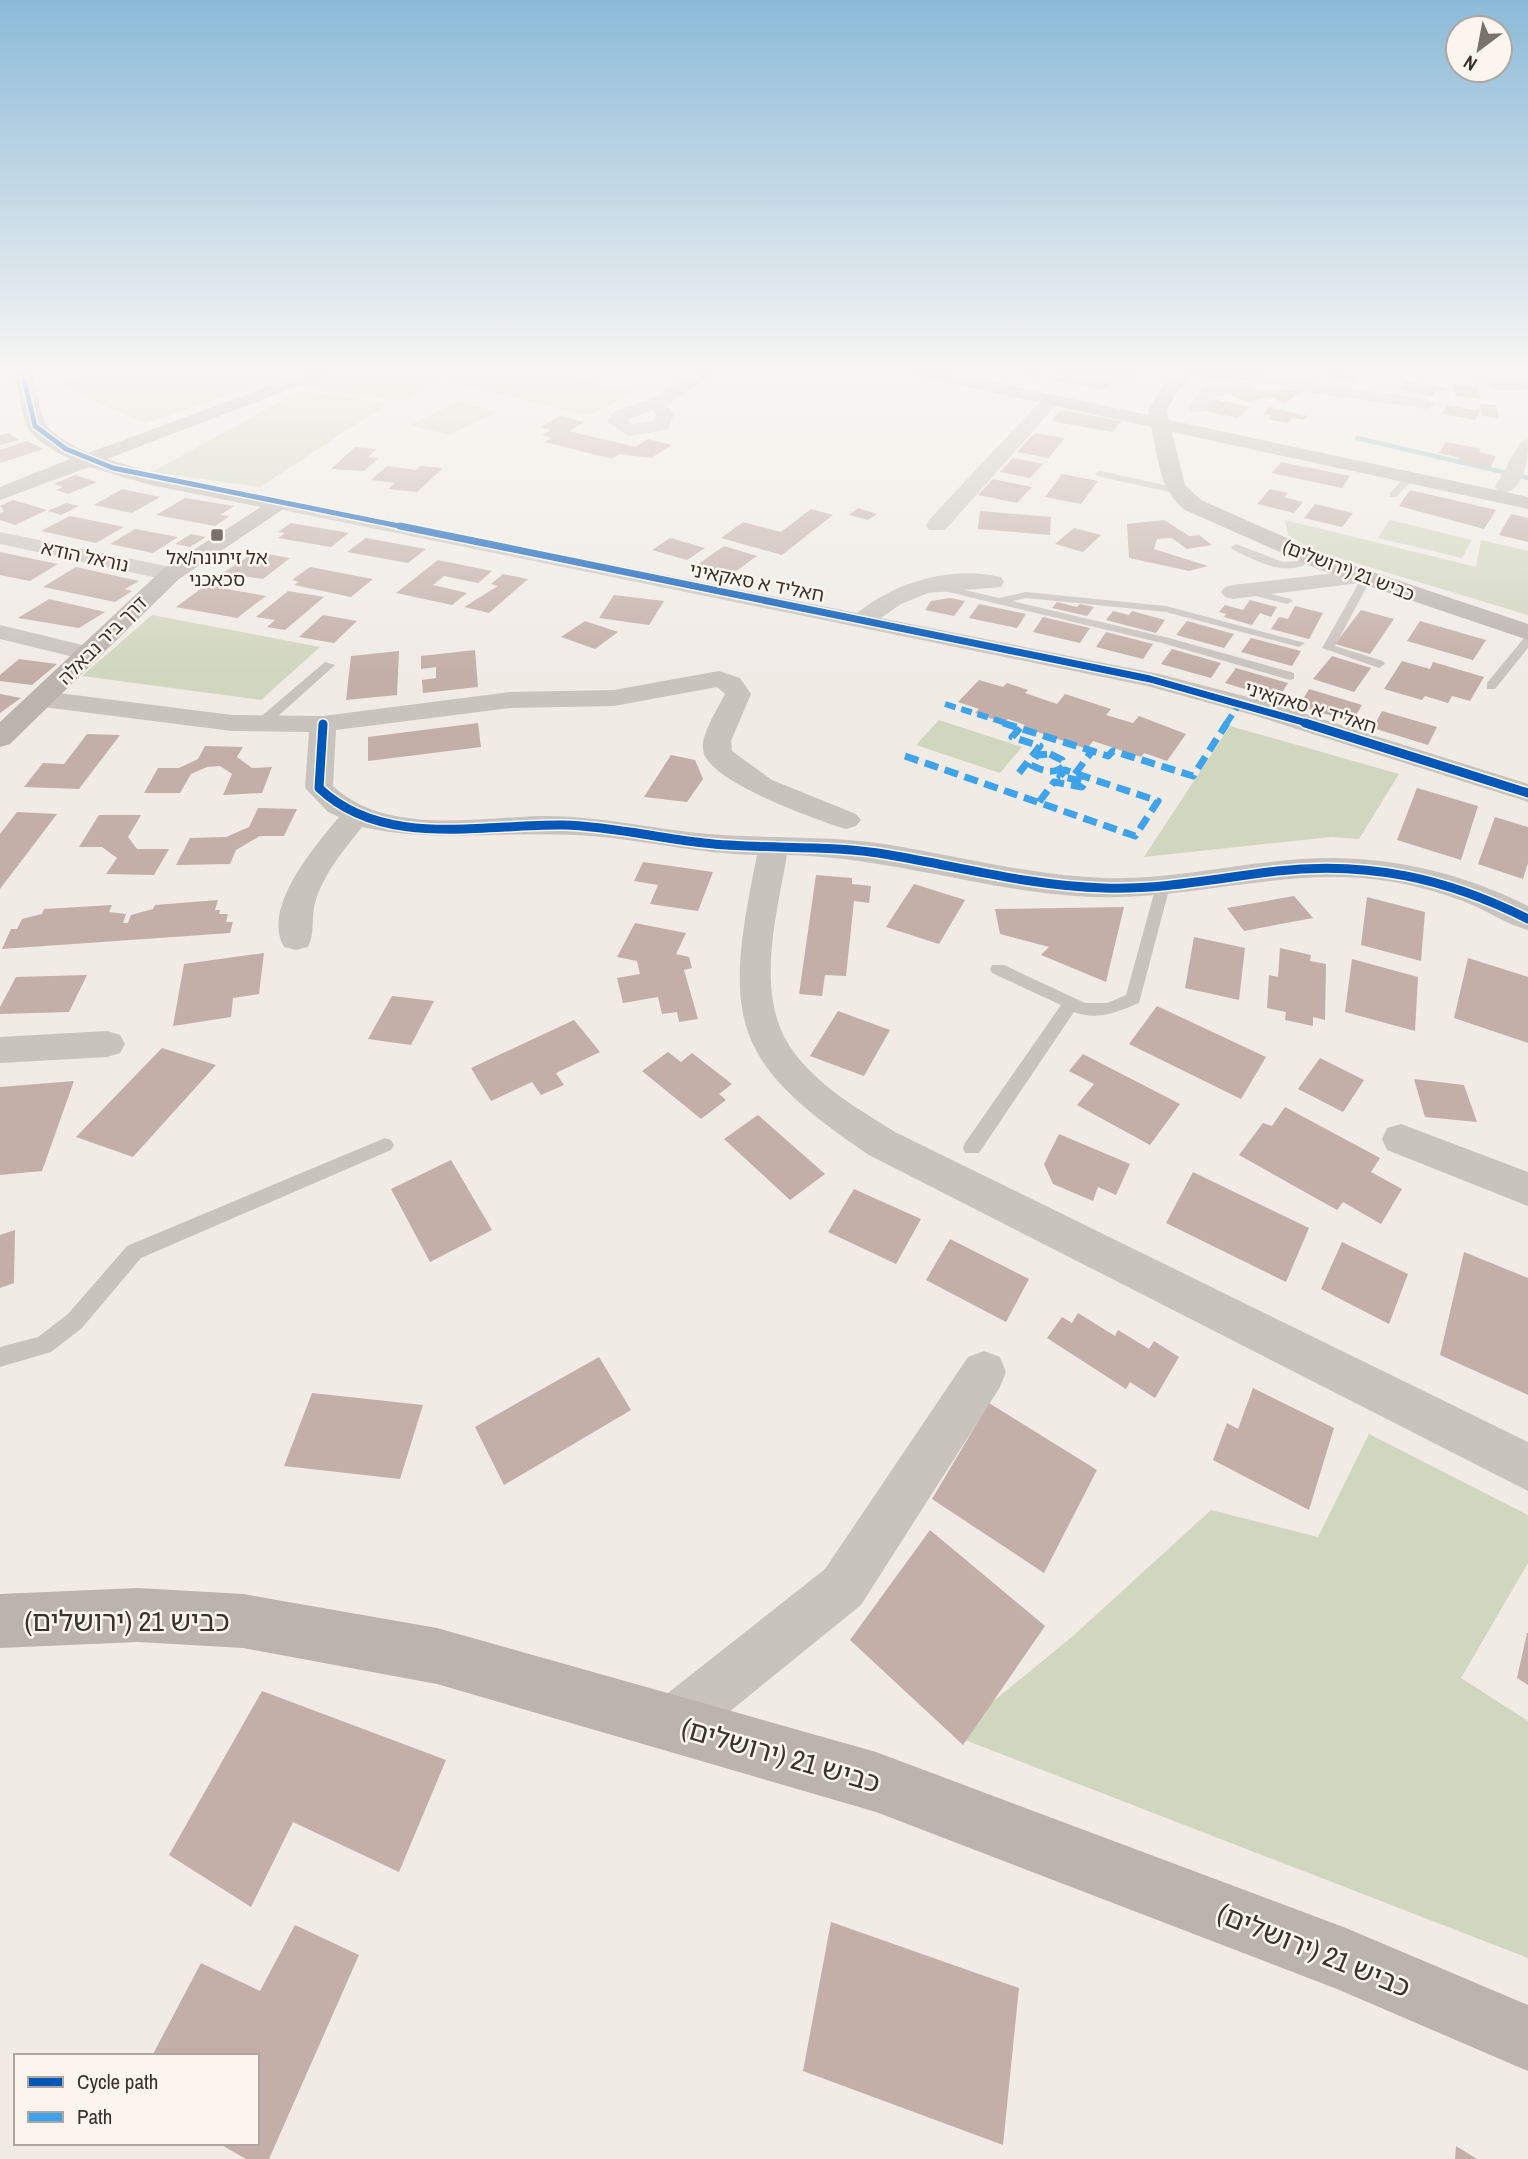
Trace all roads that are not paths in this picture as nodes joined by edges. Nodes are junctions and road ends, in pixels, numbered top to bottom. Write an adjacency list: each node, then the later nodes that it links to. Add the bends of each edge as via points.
1 (55, 472): 12 (main road)
2 (128, 472): 16 (main road, חאליד א סאקאיני)
3 (986, 472): 17 (street)
4 (1170, 472): 11 (main road)
5 (1184, 472): 11 (main road)
6 (1387, 472): 9 (main road)
7 (1477, 472): 10 (main road)
8 (1100, 474): 11 (lane)
9 (1410, 477): 14 (lane); 15 (main road)
10 (1515, 479): 13 (main road)
11 (1178, 491): 20 (main road, כביש 21 (ירושלים), via 1193,505)
12 (2, 492)
13 (1528, 492)
14 (1393, 495)
15 (1528, 503)
16 (281, 504): 21 (main road, דרך ביר נבאלה); 26 (street, חאליד א סאקאיני)
17 (937, 525)
18 (0, 538): 21 (street, נוראל הודא)
19 (1236, 547): 20 (lane, via 1290,566 1300,566)
20 (1310, 558): 22 (main road, כביש 21 (ירושלים))
21 (171, 574): 31 (main road, דרך ביר נבאלה)
22 (1363, 578): 23 (street); 28 (main road, כביש 21 (ירושלים)); 32 (lane, via 1328,648)
23 (1239, 591): 25 (lane)
24 (997, 592): 26 (street, via 936,582 896,597); 30 (lane, via 1007,597 1026,594 1166,608); 34 (lane)
25 (1287, 601)
26 (862, 621): 40 (street, חאליד א סאקאיני, via 1150,679 1262,709)
27 (0, 632): 31 (street)
28 (1528, 632)
29 (1528, 640): 35 (lane)
30 (1299, 643)
31 (86, 653): 36 (main road, דרך ביר נבאלה)
32 (1379, 664)
33 (329, 665): 37 (lane)
34 (1290, 676)
35 (1491, 686)
36 (43, 699): 37 (street); 39 (main road, דרך ביר נבאלה)
37 (262, 723): 38 (street)
38 (323, 724): 41 (street, via 319,788 334,805); 42 (street, via 510,700 614,698 719,679 731,683 738,694 717,741 719,754 736,772 771,792)
39 (0, 738)
40 (1528, 793)
41 (356, 815): 43 (street, via 396,824 585,826 705,843); 46 (street, via 299,899 294,915)
42 (846, 820)
43 (774, 845): 44 (street, via 860,850 1047,883 1103,888); 57 (street, via 757,935 755,999 778,1062 807,1092 883,1144)
44 (1163, 886): 45 (street, via 1309,869 1379,869 1451,886); 48 (lane, via 1133,999 1108,1009 1083,1009)
45 (1528, 919)
46 (296, 940)
47 (998, 969): 48 (lane)
48 (1071, 1003): 53 (lane)
49 (107, 1044): 50 (street)
50 (0, 1050)
51 (1401, 1139): 54 (street)
52 (385, 1145): 55 (lane, via 134,1252 65,1329 44,1345)
53 (972, 1148)
54 (1528, 1189)
55 (0, 1357)
56 (984, 1372): 59 (street, via 843,1587)
57 (1528, 1467)
58 (0, 1621): 59 (main road, כביש 21 (ירושלים), via 138,1615 243,1621 437,1656)
59 (673, 1723): 60 (main road, כביש 21 (ירושלים), via 876,1782 1346,1960)
60 (1528, 2038)

